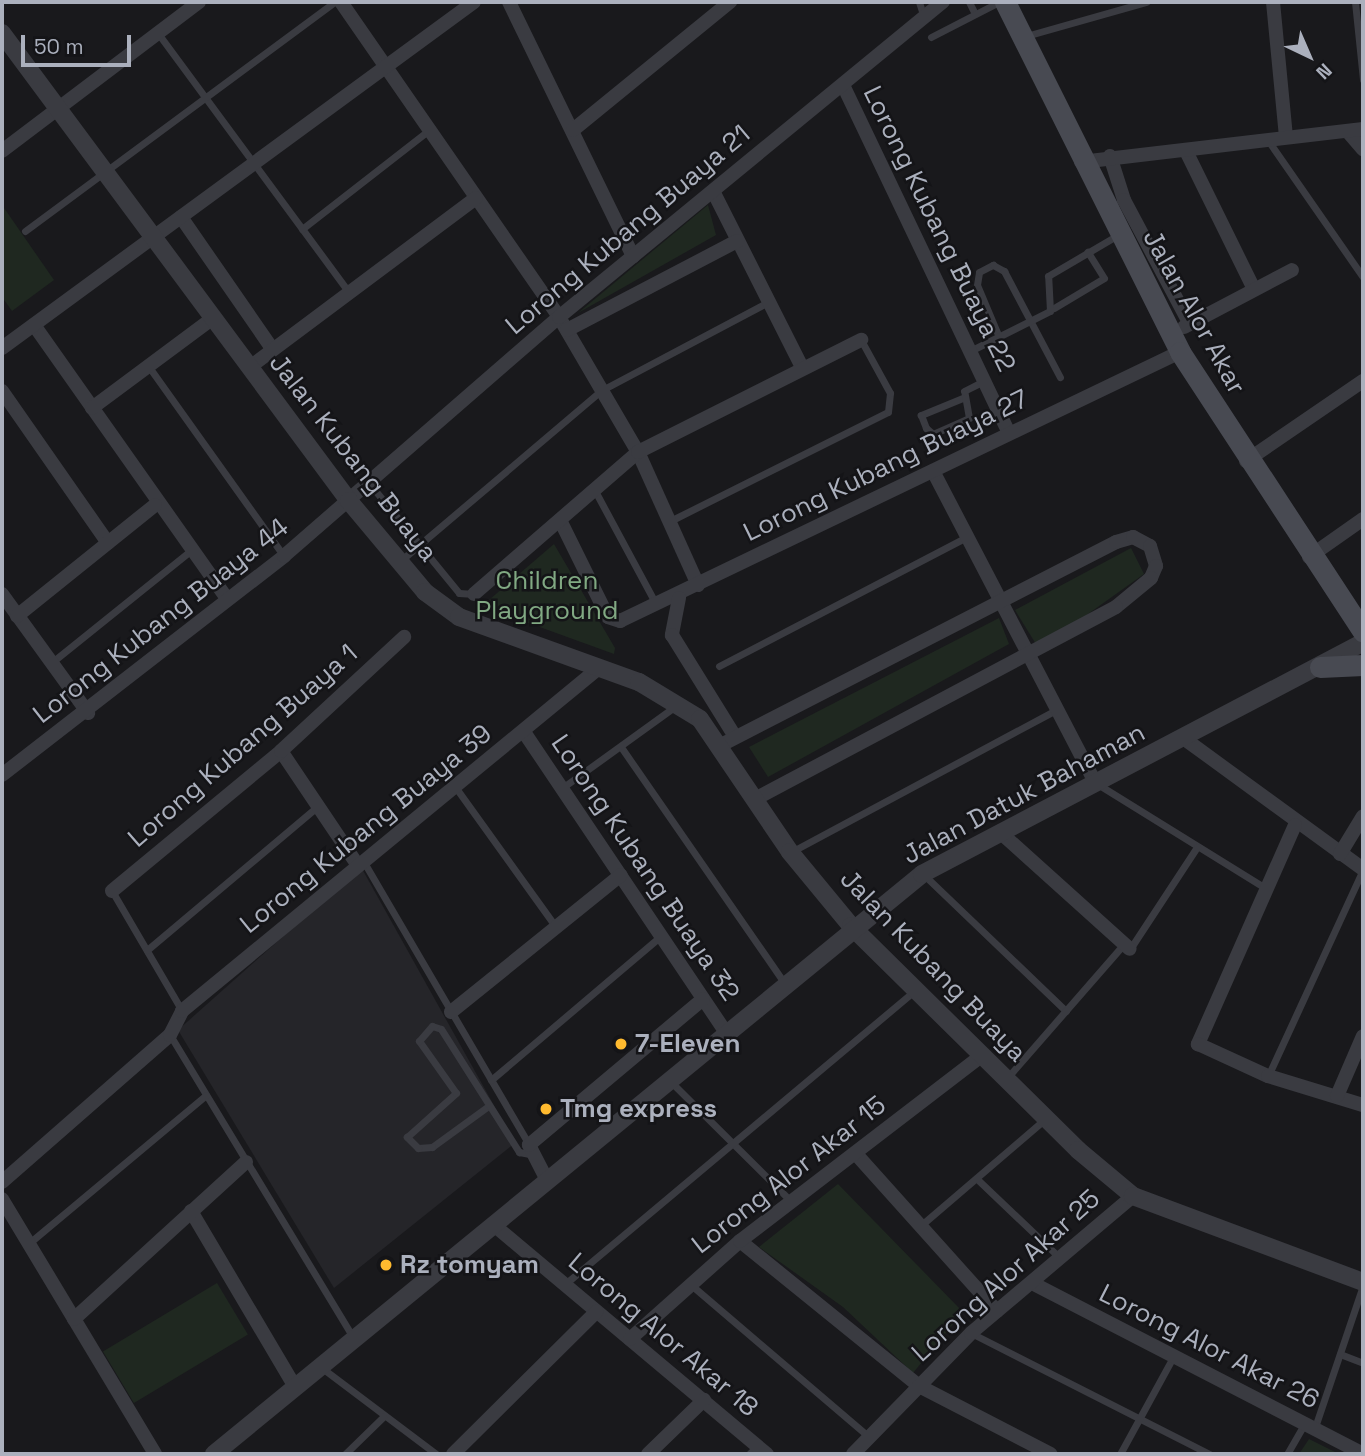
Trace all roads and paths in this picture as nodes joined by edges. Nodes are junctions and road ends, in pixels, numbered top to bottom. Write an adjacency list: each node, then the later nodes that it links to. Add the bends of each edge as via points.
1 (199, 2): 17 (street)
2 (335, 2): 24 (lane)
3 (341, 2): 21 (street)
4 (474, 2): 21 (street)
5 (509, 2): 28 (street)
6 (730, 2): 28 (street)
7 (919, 2): 16 (lane)
8 (943, 2): 16 (street, Lorong Kubang Buaya 21)
9 (969, 2): 15 (lane)
10 (999, 2): 15 (lane)
11 (1005, 2): 20 (main road, Jalan Alor Akar)
12 (1146, 2): 20 (lane)
13 (1273, 2): 30 (street)
14 (1354, 2): 22 (lane)
15 (975, 14): 19 (lane)
16 (925, 18): 23 (street, Lorong Kubang Buaya 21)
17 (157, 32): 24 (lane); 25 (street)
18 (2, 33): 25 (street, Jalan Kubang Buaya)
19 (931, 37)
20 (1021, 38): 36 (main road, Jalan Alor Akar)
21 (384, 63): 26 (street); 37 (street)
22 (1363, 80)
23 (843, 85): 39 (street, Lorong Kubang Buaya 21); 66 (street, Lorong Kubang Buaya 22)
24 (204, 97): 37 (lane); 38 (lane)
25 (58, 108): 33 (street); 38 (street, Jalan Kubang Buaya)
26 (429, 129): 40 (street); 43 (lane)
27 (1363, 129): 29 (street)
28 (573, 130): 49 (street)
29 (1348, 132): 30 (street); 32 (street)
30 (1286, 135): 31 (street)
31 (1267, 139): 34 (street); 51 (lane)
32 (1363, 149)
33 (2, 150)
34 (1185, 151): 35 (street); 52 (street)
35 (1110, 156): 36 (street); 41 (street)
36 (1081, 162): 41 (main road, Jalan Alor Akar)
37 (252, 164): 42 (street); 43 (lane)
38 (104, 172): 44 (lane); 46 (street, Jalan Kubang Buaya)
39 (713, 191): 47 (street); 49 (street, Lorong Kubang Buaya 21)
40 (476, 198): 53 (street); 59 (street)
41 (1114, 203): 45 (main road, Jalan Alor Akar); 58 (street)
42 (181, 217): 46 (street); 64 (street)
43 (302, 229): 53 (lane)
44 (25, 231)
45 (1119, 234): 48 (lane); 63 (main road, Jalan Alor Akar)
46 (152, 238): 56 (street, Jalan Kubang Buaya); 60 (street)
47 (737, 241): 54 (street); 59 (street)
48 (1088, 252): 55 (lane, via 1048,276); 55 (lane, via 1104,278)
49 (633, 256): 59 (street, Lorong Kubang Buaya 21)
50 (1292, 270): 52 (street, Lorong Kubang Buaya 27)
51 (1363, 277)
52 (1253, 288): 58 (street, Lorong Kubang Buaya 27)
53 (347, 290): 64 (street)
54 (770, 302): 69 (street); 73 (lane)
55 (1054, 307): 57 (lane)
56 (213, 318): 67 (street); 68 (street, Jalan Kubang Buaya)
57 (1031, 321): 61 (lane); 61 (lane, via 1004,271 993,265 979,272 977,285); 70 (lane)
58 (1189, 322): 63 (street, Lorong Kubang Buaya 27)
59 (563, 323): 73 (street); 81 (street, Lorong Kubang Buaya 21)
60 (34, 325): 65 (street); 76 (street)
61 (999, 337): 66 (lane)
62 (861, 340): 69 (street); 87 (lane, via 890,393 888,412)
63 (1176, 344): 77 (street, Lorong Kubang Buaya 27); 79 (main road, Jalan Alor Akar)
64 (271, 347): 68 (street)
65 (2, 348)
66 (970, 351): 71 (street, Lorong Kubang Buaya 22)
67 (149, 367): 76 (street); 92 (lane)
68 (250, 367): 83 (street, Jalan Kubang Buaya)
69 (802, 367): 78 (street)
70 (1060, 377)
71 (984, 381): 75 (lane, via 966,389); 77 (street, Lorong Kubang Buaya 22)
72 (1363, 381): 79 (street)
73 (602, 390): 78 (street); 90 (lane)
74 (2, 391): 89 (street)
75 (965, 397): 75 (lane, via 921,415 926,428 933,434 969,418)
76 (92, 408): 84 (street)
77 (1009, 433): 80 (street, Lorong Kubang Buaya 27)
78 (638, 452): 82 (street); 87 (street)
79 (1246, 461): 93 (main road, Jalan Alor Akar)
80 (933, 471): 88 (street); 95 (street, Lorong Kubang Buaya 27)
81 (369, 483): 83 (street, Lorong Kubang Buaya 21); 90 (lane)
82 (594, 489): 86 (street); 101 (lane)
83 (349, 501): 92 (street, Lorong Kubang Buaya 44); 94 (street, Jalan Kubang Buaya)
84 (155, 505): 89 (street); 91 (street)
85 (1363, 519): 93 (street)
86 (560, 520): 97 (street); 101 (street, Lorong Kubang Buaya 27, via 613,622)
87 (673, 520): 95 (street)
88 (967, 537): 100 (street); 109 (lane)
89 (108, 543): 102 (street)
90 (420, 546): 94 (lane); 97 (lane, via 459,593)
91 (190, 552): 99 (street); 107 (lane)
92 (284, 556): 99 (street, Lorong Kubang Buaya 44)
93 (1309, 557): 103 (main road, Jalan Alor Akar)
94 (399, 563): 110 (street, Jalan Kubang Buaya, via 459,617)
95 (698, 585): 98 (street, Lorong Kubang Buaya 27)
96 (2, 594): 102 (street)
97 (474, 594)
98 (679, 598): 101 (street, Lorong Kubang Buaya 27); 116 (street, via 672,635)
99 (227, 599): 114 (street, Lorong Kubang Buaya 44)
100 (1002, 602): 106 (street); 106 (street, via 1116,542 1133,537 1155,556 1142,588); 116 (street)
101 (658, 607)
102 (17, 616): 107 (street)
103 (1363, 632)
104 (404, 637): 119 (street, Lorong Kubang Buaya 1)
105 (1363, 642): 111 (street, Jalan Datuk Bahaman)
106 (1031, 658): 113 (street); 124 (street)
107 (51, 664): 114 (street)
108 (1363, 665): 111 (main road)
109 (719, 666)
110 (600, 667): 112 (street, Jalan Kubang Buaya); 115 (street, Lorong Kubang Buaya 39)
111 (1320, 667): 117 (street, Jalan Datuk Bahaman)
112 (681, 703): 116 (street, Jalan Kubang Buaya); 118 (lane)
113 (1059, 709): 121 (street); 130 (lane)
114 (88, 713): 120 (street, Lorong Kubang Buaya 44)
115 (524, 732): 122 (street, Lorong Kubang Buaya 39); 123 (street, Lorong Kubang Buaya 32)
116 (729, 739): 124 (street, Jalan Kubang Buaya)
117 (1185, 740): 121 (street, Jalan Datuk Bahaman); 127 (street)
118 (621, 747): 123 (lane); 143 (lane)
119 (281, 751): 125 (street); 137 (street, Lorong Kubang Buaya 1)
120 (2, 775)
121 (1095, 782): 128 (street, Jalan Datuk Bahaman); 129 (lane)
122 (456, 788): 132 (street, Lorong Kubang Buaya 39); 139 (lane)
123 (562, 788): 135 (street, Lorong Kubang Buaya 32)
124 (755, 799): 130 (street, Jalan Kubang Buaya)
125 (317, 807): 132 (street); 142 (lane)
126 (1363, 817): 131 (street)
127 (1295, 825): 131 (street); 136 (street)
128 (1001, 833): 134 (street, Jalan Datuk Bahaman); 141 (street)
129 (1198, 847): 136 (lane); 141 (lane)
130 (790, 852): 138 (street, Jalan Kubang Buaya)
131 (1340, 854): 133 (street)
132 (361, 864): 146 (street, Lorong Kubang Buaya 39); 148 (lane)
133 (1363, 869): 153 (lane)
134 (922, 873): 138 (street, Jalan Datuk Bahaman); 147 (lane)
135 (621, 875): 139 (street); 140 (street, Lorong Kubang Buaya 32)
136 (1268, 890): 153 (street, via 1198,1039 1202,1051)
137 (112, 891): 142 (lane)
138 (851, 926): 143 (street, Jalan Datuk Bahaman); 144 (street, Jalan Kubang Buaya)
139 (556, 928): 148 (street)
140 (661, 936): 145 (street, Lorong Kubang Buaya 32); 156 (lane)
141 (1126, 947): 147 (lane)
142 (147, 950): 146 (lane)
143 (784, 982): 149 (street, Jalan Datuk Bahaman)
144 (915, 991): 152 (street, Jalan Kubang Buaya); 164 (lane)
145 (703, 999): 149 (street, Lorong Kubang Buaya 32); 165 (street)
146 (182, 1011): 150 (street, Lorong Kubang Buaya 39)
147 (1066, 1011): 155 (lane)
148 (451, 1012): 156 (lane)
149 (725, 1031): 154 (street, Jalan Datuk Bahaman)
150 (170, 1035): 159 (lane); 169 (street)
151 (1363, 1036): 160 (street)
152 (982, 1055): 155 (street, Jalan Kubang Buaya); 166 (street, Lorong Alor Akar 15)
153 (1268, 1076): 160 (street)
154 (666, 1077): 164 (lane); 170 (street, Jalan Datuk Bahaman)
155 (1007, 1079): 163 (street, Jalan Kubang Buaya)
156 (491, 1080): 165 (lane)
157 (471, 1083): 158 (lane); 158 (lane, via 441,1029 432,1026 419,1041); 162 (lane)
158 (456, 1093): 162 (lane, via 407,1132 418,1148 432,1147)
159 (206, 1095): 167 (lane); 178 (lane)
160 (1337, 1096): 161 (street)
161 (1363, 1105)
162 (486, 1107): 165 (lane, via 519,1152)
163 (1046, 1119): 168 (lane); 171 (street, Jalan Kubang Buaya)
164 (732, 1140): 173 (lane); 182 (lane)
165 (532, 1150): 170 (street)
166 (856, 1154): 173 (street, Lorong Alor Akar 15); 176 (street)
167 (246, 1162): 174 (street); 188 (lane)
168 (977, 1179): 176 (lane); 179 (lane)
169 (2, 1182)
170 (548, 1182): 175 (street, Jalan Datuk Bahaman)
171 (1133, 1196): 179 (street, Lorong Alor Akar 25); 181 (street, Jalan Kubang Buaya)
172 (2, 1199): 178 (street)
173 (792, 1202): 177 (street, Lorong Alor Akar 15)
174 (191, 1211): 186 (street); 195 (street)
175 (495, 1226): 182 (street, Lorong Alor Akar 18); 188 (street, Jalan Datuk Bahaman)
176 (918, 1228): 184 (street)
177 (740, 1241): 183 (street, Lorong Alor Akar 15); 194 (street)
178 (27, 1245): 186 (street)
179 (1061, 1259): 180 (street, Lorong Alor Akar 25)
180 (1032, 1283): 184 (street, Lorong Alor Akar 25); 191 (street, Lorong Alor Akar 26)
181 (1363, 1283): 190 (lane)
182 (565, 1284): 185 (street, Lorong Alor Akar 18)
183 (689, 1284): 189 (street, Lorong Alor Akar 15); 200 (lane)
184 (997, 1311): 187 (street, Lorong Alor Akar 25)
185 (596, 1312): 189 (street, Lorong Alor Akar 18); 206 (street)
186 (74, 1319): 202 (street)
187 (971, 1333): 194 (street, Lorong Alor Akar 25); 198 (lane)
188 (354, 1338): 193 (street, Jalan Datuk Bahaman)
189 (630, 1339): 196 (street, Lorong Alor Akar 18)
190 (1340, 1354): 192 (lane); 199 (lane)
191 (1174, 1356): 198 (lane); 199 (street, Lorong Alor Akar 26)
192 (1363, 1363)
193 (319, 1366): 195 (street, Jalan Datuk Bahaman); 197 (lane)
194 (919, 1386): 200 (street, Lorong Alor Akar 25); 209 (street)
195 (296, 1387): 203 (street, Jalan Datuk Bahaman)
196 (704, 1400): 201 (street, Lorong Alor Akar 18); 207 (street)
197 (383, 1417): 204 (lane); 205 (lane)
198 (1139, 1419): 210 (lane); 211 (lane)
199 (1309, 1427): 212 (lane); 213 (street, Lorong Alor Akar 26)
200 (869, 1437): 208 (street, Lorong Alor Akar 25)
201 (758, 1452)
202 (155, 1454)
203 (214, 1454)
204 (345, 1454)
205 (436, 1454)
206 (453, 1454)
207 (648, 1454)
208 (853, 1454)
209 (1051, 1454)
210 (1120, 1454)
211 (1210, 1454)
212 (1287, 1454)
213 (1363, 1454)

